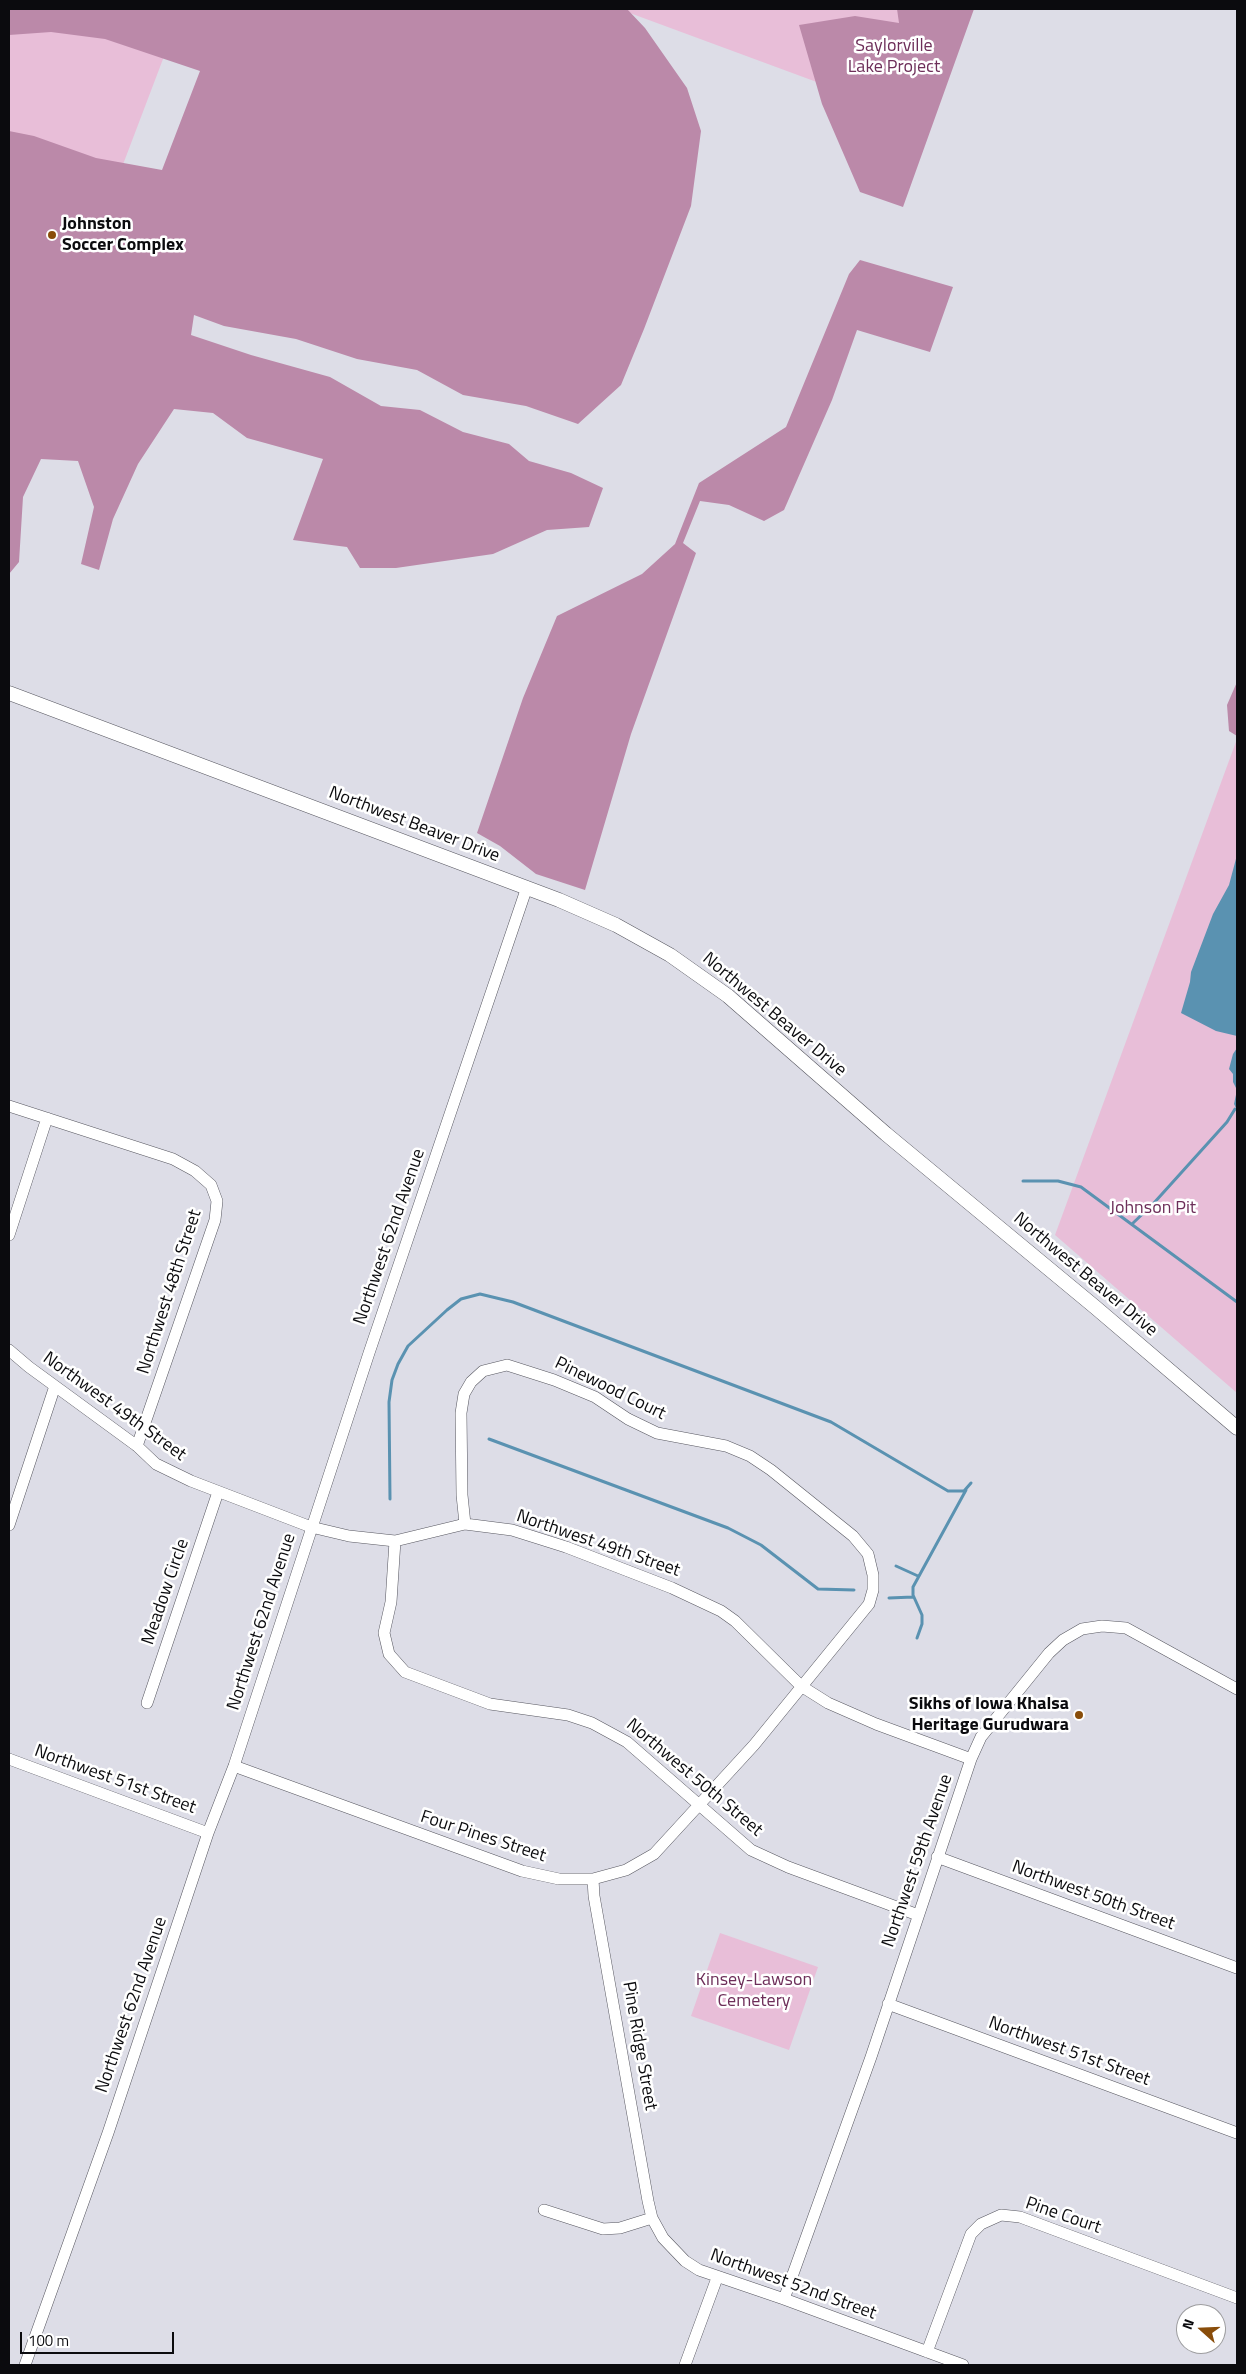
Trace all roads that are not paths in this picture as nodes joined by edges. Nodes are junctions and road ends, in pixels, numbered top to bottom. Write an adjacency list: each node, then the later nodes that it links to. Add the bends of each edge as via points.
1 (9, 693): 2 (main road, Northwest Beaver Drive)
2 (527, 888): 8 (main road, Northwest Beaver Drive, via 616,924 670,955 728,996 886,1134); 13 (street, Northwest 62nd Avenue)
3 (9, 1106): 4 (street, Northwest 48th Street)
4 (48, 1118): 5 (street); 9 (street, Northwest 48th Street, via 173,1160 195,1171 211,1185 217,1202 216,1220)
5 (9, 1236)
6 (9, 1350): 7 (street, Northwest 49th Street)
7 (54, 1386): 9 (street, Northwest 49th Street); 12 (street)
8 (1237, 1428)
9 (137, 1446): 10 (street, Northwest 49th Street, via 156,1464)
10 (218, 1492): 13 (street, Northwest 49th Street); 17 (street, Meadow Circle)
11 (465, 1524): 14 (street, Northwest 49th Street); 15 (street, Northwest 49th Street, via 512,1530 566,1547 701,1600 735,1621); 15 (street, Pinewood Court, via 461,1413 464,1394 483,1371 508,1364 595,1397 657,1434 726,1446 750,1456 852,1536 868,1554 873,1575 874,1590 869,1604)
12 (9, 1525)
13 (311, 1527): 14 (street, Northwest 49th Street, via 349,1536); 20 (street, Northwest 62nd Avenue)
14 (395, 1541): 21 (street, Northwest 50th Street, via 391,1602 384,1633 385,1648 398,1667 412,1676 490,1704 568,1715 598,1725 627,1742)
15 (801, 1686): 19 (street, Northwest 49th Street, via 828,1703 876,1724); 21 (street, Four Pines Street, via 754,1745)
16 (1237, 1689): 19 (street, Northwest 59th Avenue, via 1126,1628 1102,1626 1082,1629 1063,1640 1049,1654 981,1738)
17 (147, 1703)
18 (9, 1759): 22 (street, Northwest 51st Street)
19 (971, 1759): 23 (street, Northwest 59th Avenue)
20 (234, 1766): 22 (street, Northwest 62nd Avenue); 24 (street, Four Pines Street, via 522,1871 559,1879)
21 (698, 1805): 24 (street, Four Pines Street, via 654,1854 626,1870); 25 (street, Northwest 50th Street, via 742,1844 767,1859)
22 (208, 1833): 35 (street, Northwest 62nd Avenue, via 108,2133)
23 (937, 1857): 25 (street, Northwest 59th Avenue); 26 (street, Northwest 50th Street)
24 (593, 1879): 30 (street, Pine Ridge Street)
25 (918, 1916): 27 (street, Northwest 59th Avenue)
26 (1237, 1968)
27 (888, 2004): 28 (street, Northwest 51st Street); 33 (street, Northwest 59th Avenue)
28 (1237, 2133)
29 (544, 2210): 30 (street, via 603,2229 620,2228)
30 (652, 2218): 31 (street, Northwest 52nd Street, via 663,2238 679,2255)
31 (717, 2278): 33 (street, Northwest 52nd Street); 36 (street)
32 (1237, 2298): 34 (street, Pine Court, via 1020,2217 1001,2215 981,2224 971,2234)
33 (784, 2299): 34 (street, Northwest 52nd Street)
34 (927, 2352): 37 (street, Northwest 52nd Street)
35 (25, 2365)
36 (685, 2365)
37 (962, 2365)

